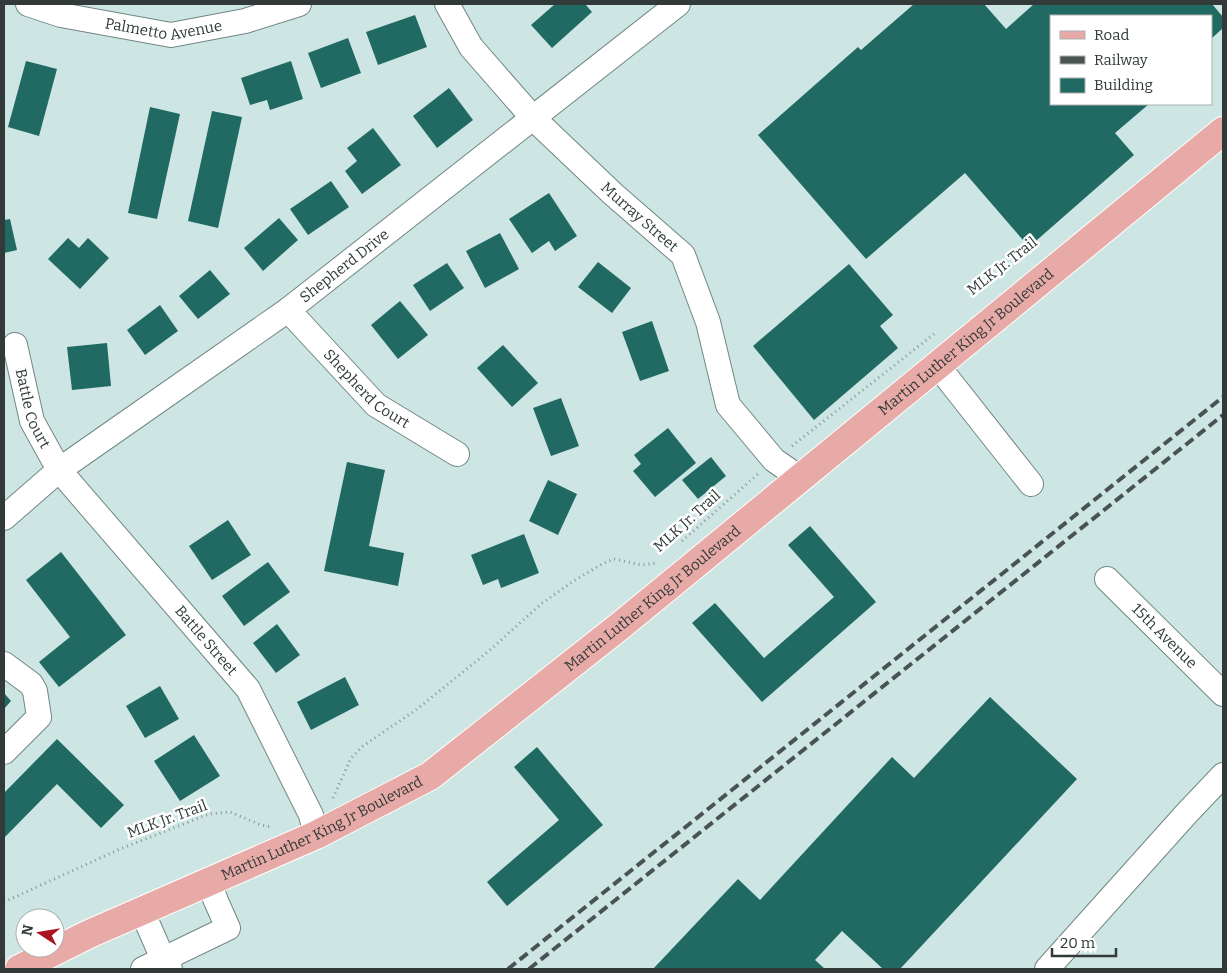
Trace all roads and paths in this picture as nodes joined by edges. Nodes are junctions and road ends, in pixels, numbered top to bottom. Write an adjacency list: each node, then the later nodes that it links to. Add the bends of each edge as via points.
1 (28, 4): 2 (street, Palmetto Avenue, via 61,16 171,36 245,21)
2 (299, 4)
3 (447, 4): 5 (street, Murray Street, via 471,47)
4 (678, 4): 5 (street, Shepherd Drive)
5 (533, 118): 7 (street, Shepherd Drive); 12 (street, Murray Street, via 683,255 708,322 728,406)
6 (1223, 131): 10 (main road, Martin Luther King Jr Boulevard)
7 (288, 310): 11 (street, Shepherd Court, via 376,405); 13 (street, Shepherd Drive)
8 (936, 332): 12 (path, MLK Jr. Trail)
9 (15, 345): 13 (street, Battle Court, via 32,421)
10 (936, 365): 14 (main road, Martin Luther King Jr Boulevard); 15 (street)
11 (458, 454)
12 (774, 460): 14 (street, Murray Street); 17 (path, MLK Jr. Trail)
13 (59, 470): 16 (street, Shepherd Drive); 24 (street, Battle Street, via 248,689)
14 (800, 478): 24 (main road, Martin Luther King Jr Boulevard, via 430,776)
15 (1031, 484)
16 (4, 518)
17 (677, 546)
18 (664, 558): 24 (path, MLK Jr. Trail, via 657,564 642,565 614,558 541,604 423,704 363,746 351,758 333,798)
19 (1107, 579): 21 (street, 15th Avenue)
20 (4, 664): 22 (street, via 31,684 38,717)
21 (1223, 694)
22 (4, 752)
23 (1223, 775): 32 (street)
24 (314, 825): 26 (main road, Martin Luther King Jr Boulevard)
25 (275, 828): 27 (path, MLK Jr. Trail, via 230,812 209,814 120,849)
26 (210, 882): 28 (main road, Martin Luther King Jr Boulevard); 30 (street, via 228,928)
27 (4, 902)
28 (142, 911): 29 (main road, Martin Luther King Jr Boulevard, via 89,934); 30 (street)
29 (47, 963): 31 (main road, Martin Luther King Jr Boulevard)
30 (159, 966)
31 (19, 969)
32 (1047, 969)

